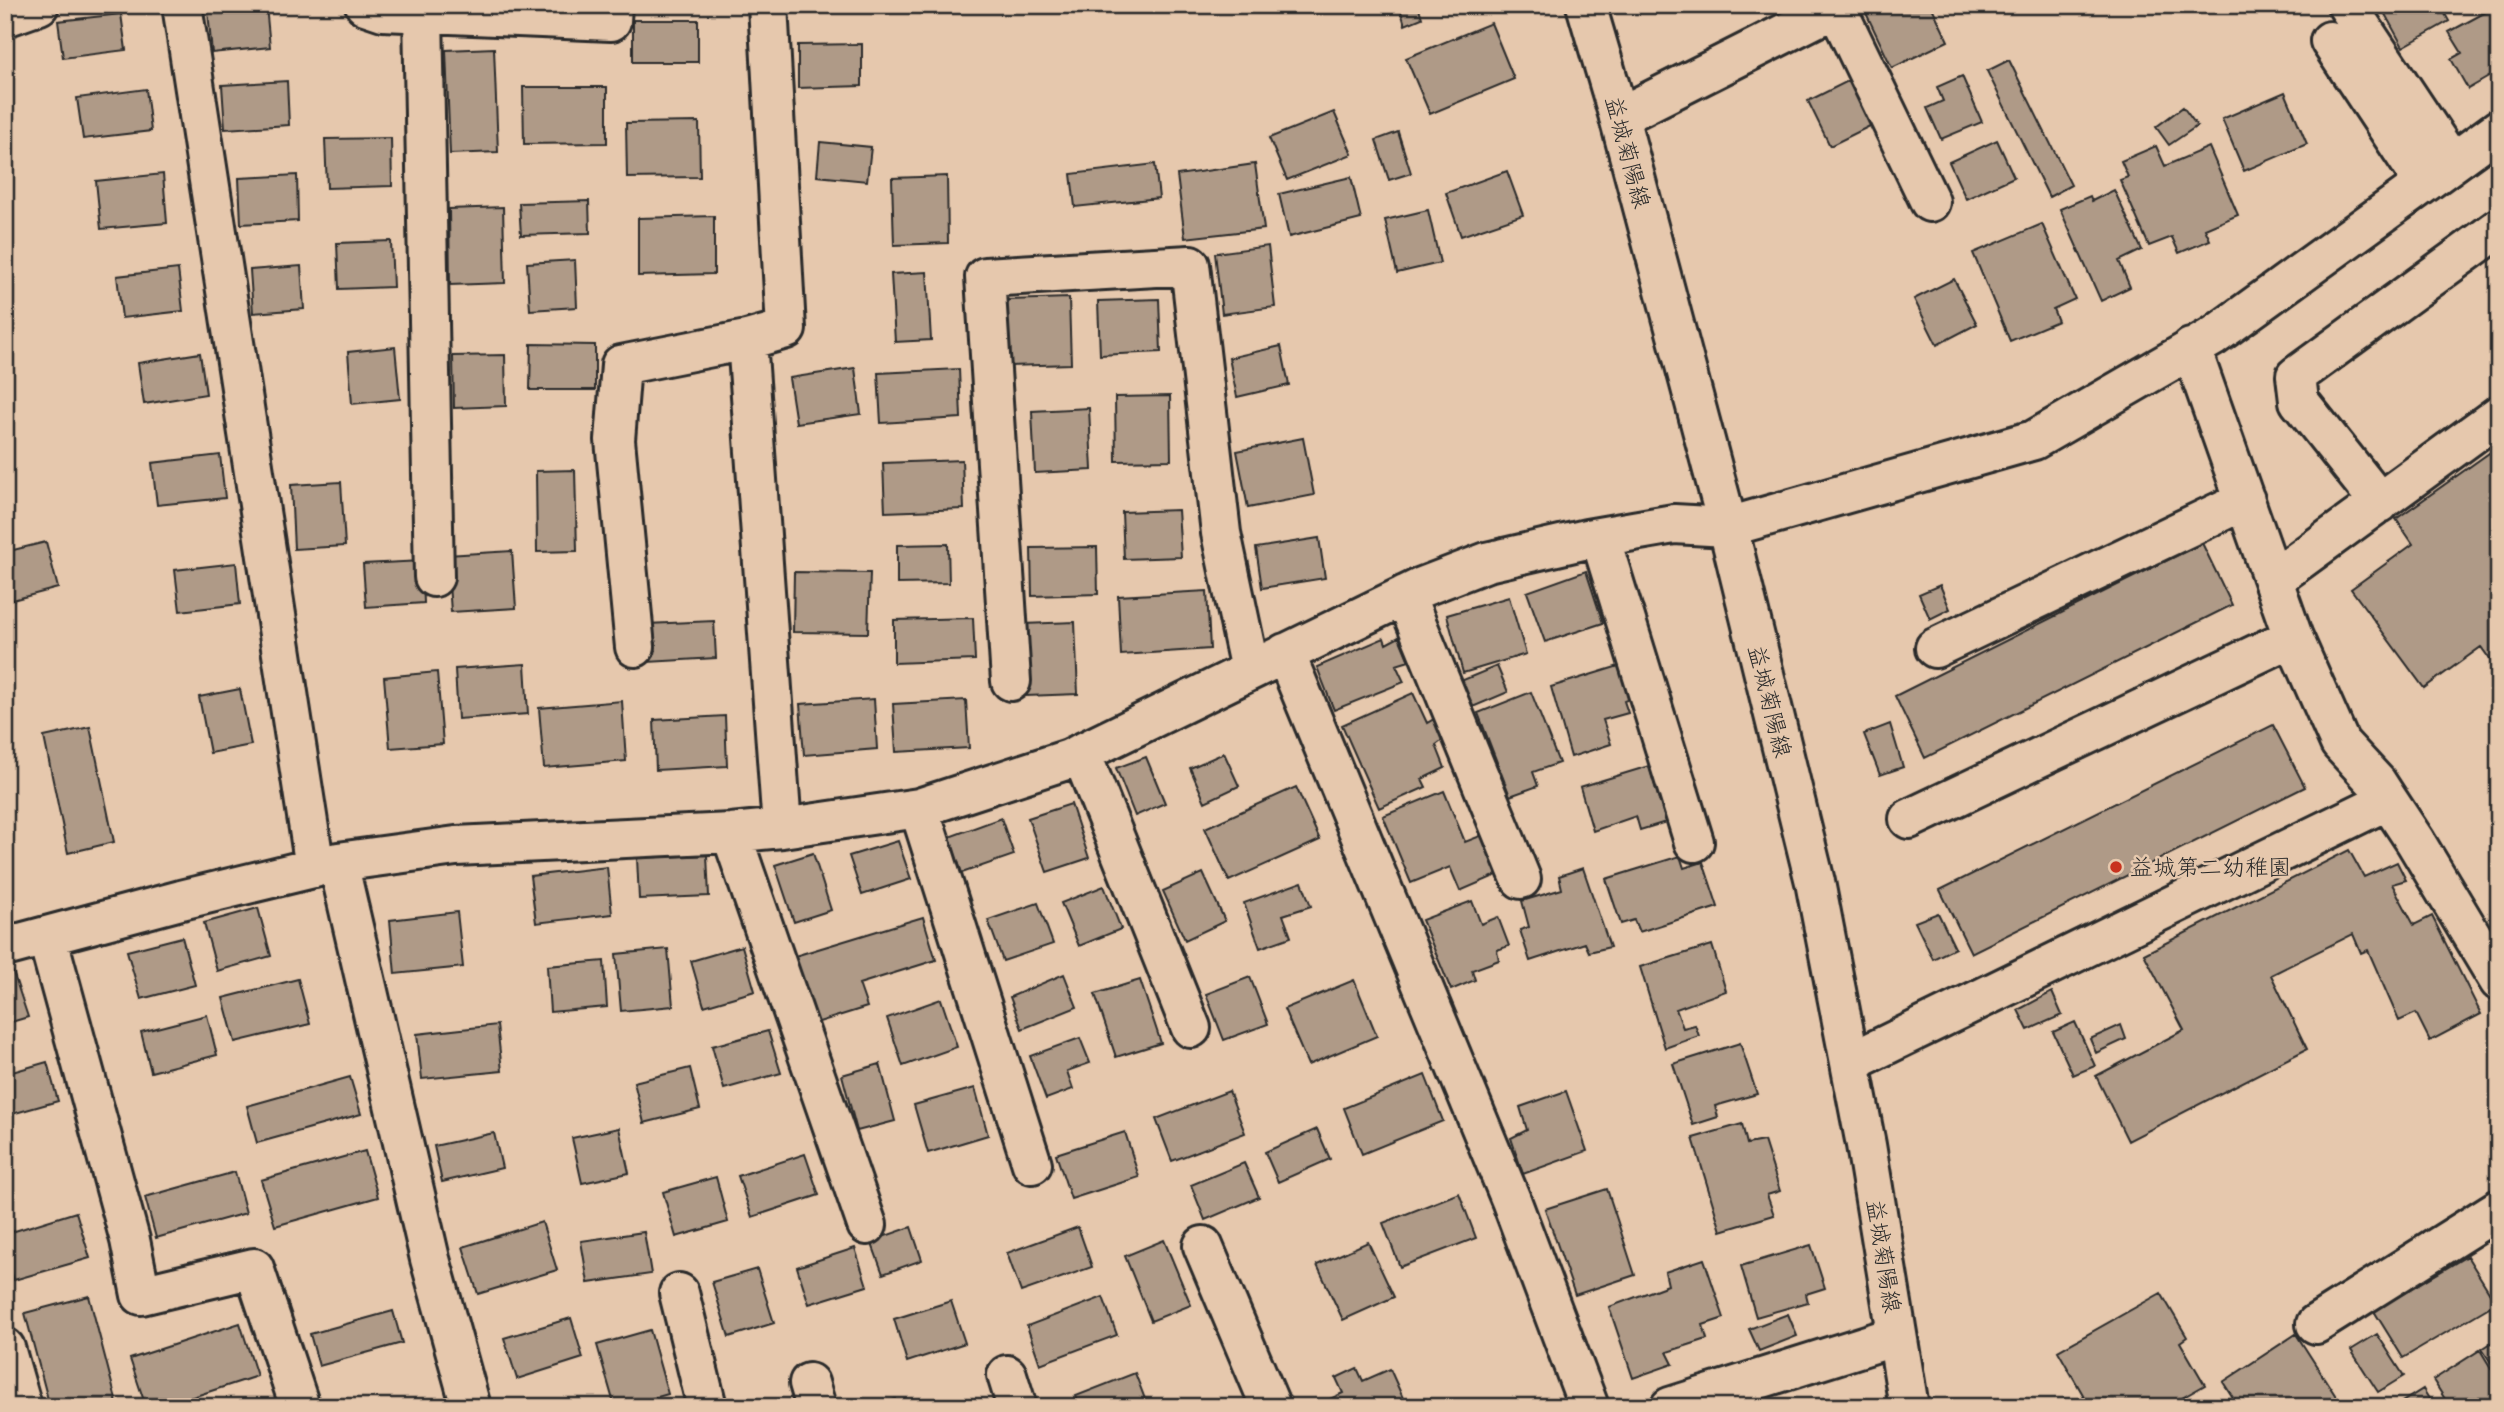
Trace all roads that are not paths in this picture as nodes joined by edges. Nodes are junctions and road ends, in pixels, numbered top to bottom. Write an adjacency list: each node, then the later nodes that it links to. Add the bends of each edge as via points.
1 (39, 5): 10 (street)
2 (183, 5): 40 (street)
3 (365, 5): 9 (street)
4 (612, 5): 9 (street, via 611,21)
5 (768, 5): 17 (street, via 786,329)
6 (1586, 5): 12 (street, 益城菊陽線)
7 (2347, 5): 14 (street)
8 (1838, 6): 12 (street); 15 (street)
9 (423, 13): 24 (street)
10 (5, 18)
11 (2330, 41): 14 (street)
12 (1619, 117): 22 (street, 益城菊陽線)
13 (2499, 129): 14 (street)
14 (2438, 173): 18 (street, via 2214,336)
15 (1930, 202)
16 (2499, 228): 21 (street, via 2296,376 2299,401)
17 (747, 340): 28 (street, via 621,365 615,440); 37 (street)
18 (2191, 348): 20 (street); 22 (street, via 2034,440)
19 (2499, 415): 21 (street)
20 (2245, 500): 25 (street); 29 (street)
21 (2380, 503): 25 (street)
22 (1728, 527): 23 (street, via 1674,524); 46 (street, 益城菊陽線, via 1815,883)
23 (1600, 537): 26 (street, via 1487,562); 39 (street)
24 (433, 577)
25 (2274, 579): 27 (street)
26 (1405, 595): 30 (street); 41 (street)
27 (2294, 637): 34 (street, via 2340,743); 36 (street)
28 (635, 647)
29 (1935, 648)
30 (1285, 653): 31 (street); 60 (street, via 1511,1200)
31 (1250, 670): 32 (street, via 1221,533 1190,265 985,277); 33 (street)
32 (1011, 681)
33 (1081, 753): 35 (street); 45 (street)
34 (2388, 800): 44 (street); 46 (street)
35 (919, 808): 37 (street); 47 (street)
36 (1909, 819)
37 (782, 828): 38 (street)
38 (731, 833): 40 (street, via 456,846); 49 (street)
39 (1695, 842)
40 (326, 865): 42 (street); 57 (street)
41 (1521, 879)
42 (47, 936): 43 (street); 56 (street, via 141,1295 254,1268)
43 (5, 947)
44 (2499, 981)
45 (1192, 1028)
46 (1850, 1062): 53 (street, 益城菊陽線)
47 (1032, 1164)
48 (2499, 1209): 52 (street)
49 (867, 1225)
50 (1203, 1246): 59 (street)
51 (678, 1293): 58 (street)
52 (2316, 1324)
53 (1896, 1336): 61 (street); 62 (street, 益城菊陽線)
54 (5, 1348): 55 (street)
55 (22, 1407)
56 (300, 1407)
57 (471, 1407)
58 (707, 1407)
59 (1271, 1407)
60 (1589, 1407)
61 (1670, 1407)
62 (1909, 1407)

